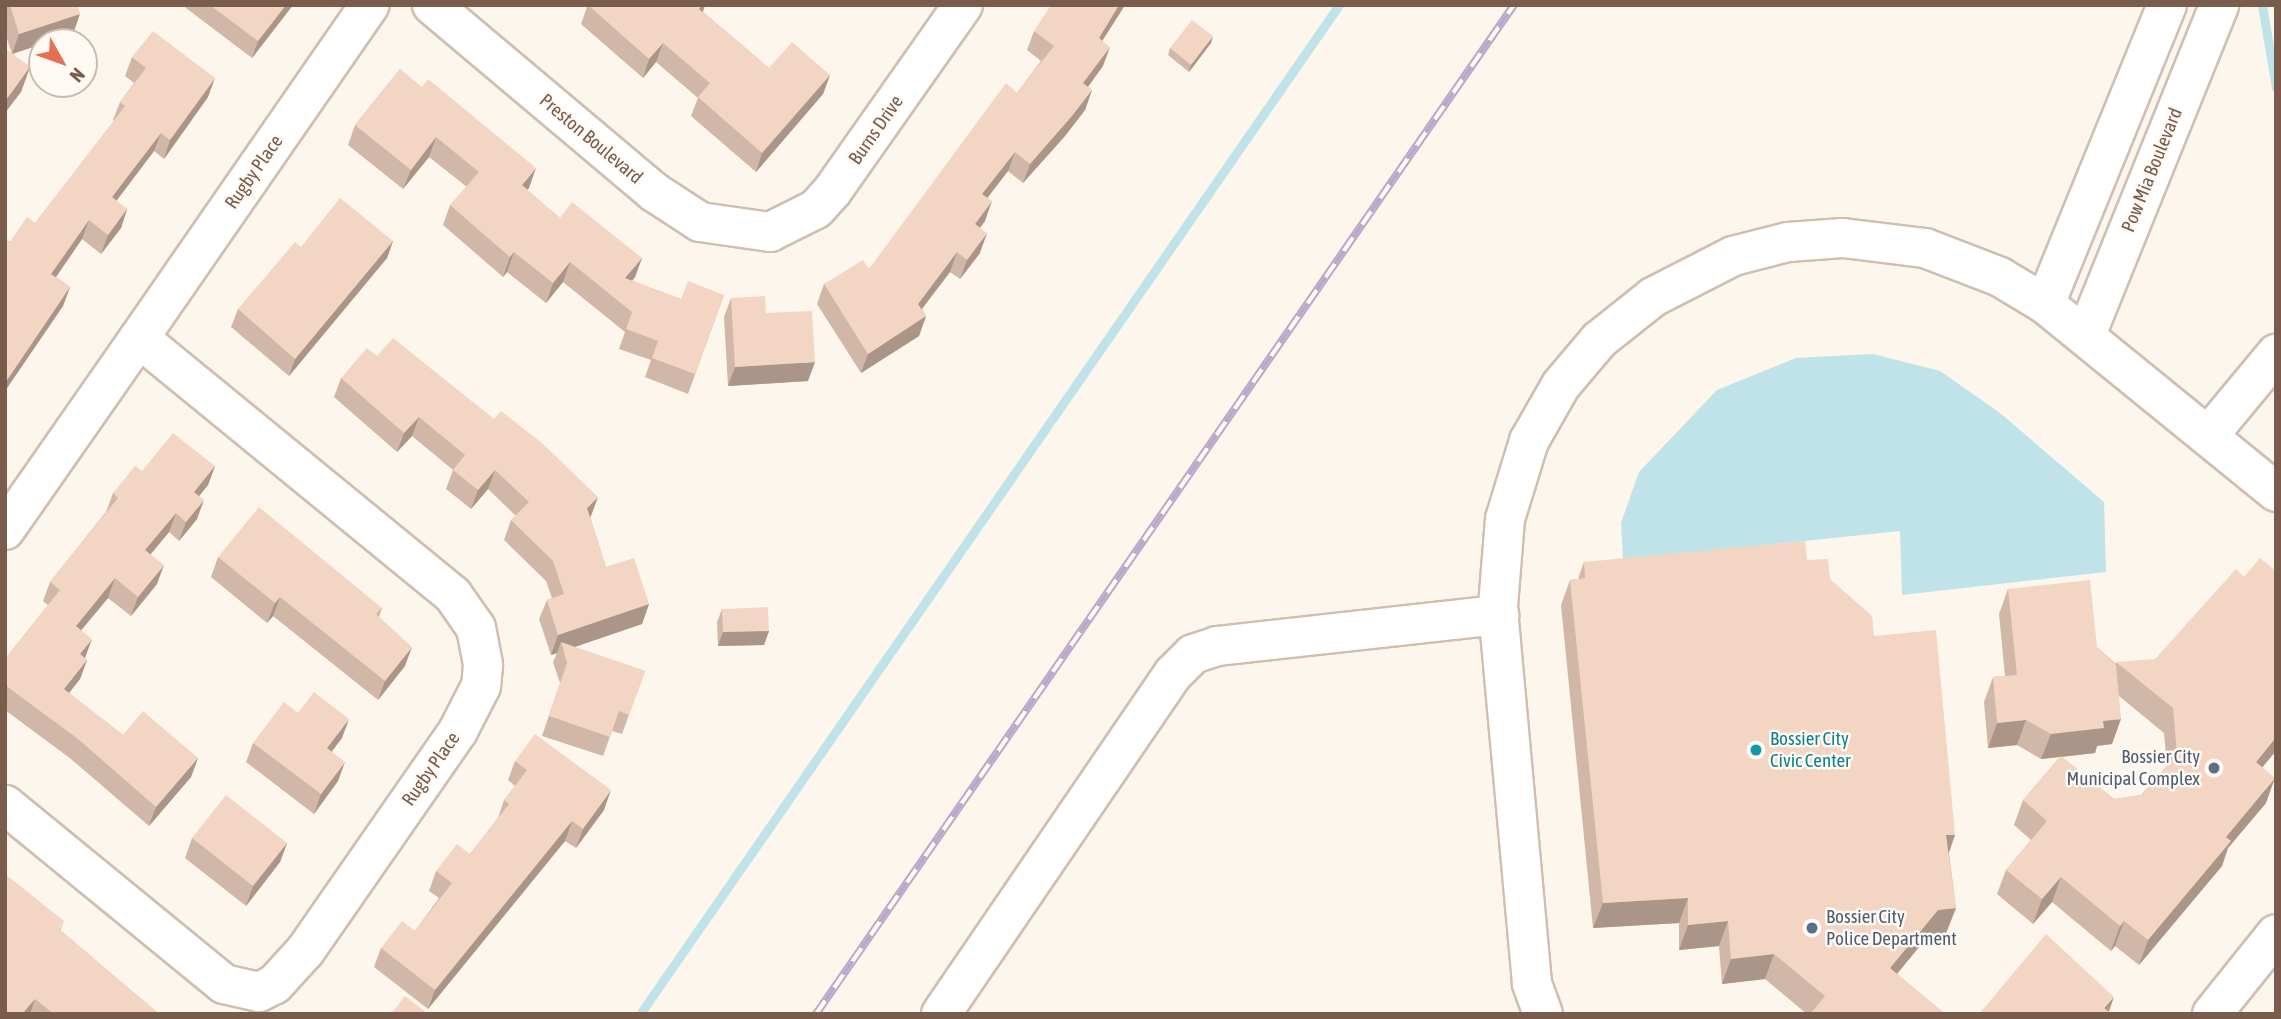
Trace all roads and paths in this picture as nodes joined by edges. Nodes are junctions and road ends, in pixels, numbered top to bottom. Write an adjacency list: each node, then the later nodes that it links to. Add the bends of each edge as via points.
1 (370, 5): 11 (street, Rugby Place)
2 (432, 5): 8 (street, Preston Boulevard, via 654,192 699,222)
3 (963, 5): 8 (street, Burns Drive, via 833,190 816,209)
4 (2167, 5): 6 (street)
5 (2219, 5): 7 (street, Pow Mia Boulevard)
6 (2144, 61): 7 (street); 9 (street)
7 (2188, 80): 10 (street, Pow Mia Boulevard)
8 (770, 232)
9 (2045, 304): 10 (street); 16 (street, via 2000,277 1952,257 1899,242 1863,239 1775,245 1732,256 1681,280 1599,340 1543,413 1519,465 1504,519)
10 (2086, 335): 13 (street)
11 (139, 338): 15 (street, Rugby Place); 17 (street, Rugby Place, via 453,595 476,628 483,666 481,686 458,732 319,932 289,970 259,992 224,984)
12 (2276, 354): 13 (street)
13 (2208, 436): 14 (street)
14 (2276, 492)
15 (5, 530)
16 (1499, 615): 19 (street, via 1217,646 1193,654 1173,674); 20 (street, via 1532,983)
17 (5, 805)
18 (2276, 934): 21 (street)
19 (941, 1014)
20 (1544, 1014)
21 (2212, 1014)

